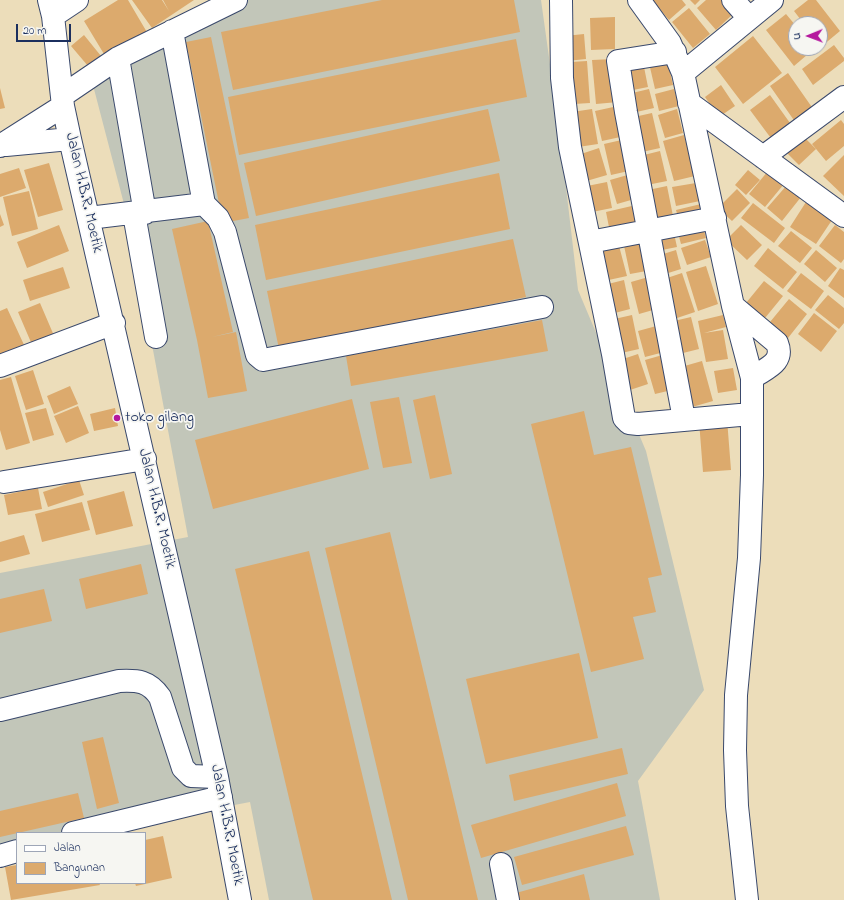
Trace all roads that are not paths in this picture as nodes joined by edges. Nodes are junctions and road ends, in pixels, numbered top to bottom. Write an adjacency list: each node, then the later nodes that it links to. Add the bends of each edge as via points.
1 (77, 0): 7 (street)
2 (236, 0): 9 (street)
3 (561, 0): 25 (street, via 562,78 566,114 570,147)
4 (639, 0): 10 (street)
5 (733, 0): 8 (street)
6 (772, 0): 8 (street)
7 (51, 8): 14 (street, Jalan H.B.R. Moetik)
8 (749, 18): 12 (street)
9 (172, 32): 11 (street); 19 (street)
10 (675, 52): 12 (street); 24 (street, via 618,61)
11 (118, 58): 14 (street); 20 (street)
12 (683, 73): 15 (street)
13 (844, 97): 18 (street)
14 (63, 101): 16 (street, Jalan H.B.R. Moetik); 17 (street)
15 (689, 103): 18 (street); 23 (street)
16 (70, 139): 17 (street); 22 (street, Jalan H.B.R. Moetik)
17 (1, 146)
18 (763, 156): 21 (street)
19 (204, 204): 20 (street); 27 (street, via 218,218 225,232 257,355 264,360)
20 (139, 213): 22 (street); 29 (street)
21 (844, 216)
22 (89, 218): 28 (street, Jalan H.B.R. Moetik)
23 (715, 218): 24 (street); 26 (street)
24 (648, 230): 25 (street); 33 (street)
25 (590, 242): 33 (street, via 624,418 629,423 638,424)
26 (733, 306): 31 (street); 31 (street, via 777,343 780,350 780,356 774,364)
27 (542, 308)
28 (114, 323): 30 (street); 34 (street, Jalan H.B.R. Moetik)
29 (156, 337)
30 (0, 366)
31 (752, 378): 32 (street)
32 (751, 414): 33 (street); 44 (street, via 749,558 736,695 735,750 737,806)
33 (684, 418)
34 (145, 459): 35 (street); 37 (street, Jalan H.B.R. Moetik)
35 (4, 482)
36 (0, 710): 37 (street, via 119,681 144,682 154,688 160,697 183,768 194,777)
37 (219, 787): 38 (street); 42 (street, Jalan H.B.R. Moetik)
38 (76, 832)
39 (16, 851): 40 (street)
40 (0, 856)
41 (501, 864): 43 (street)
42 (240, 900)
43 (508, 900)
44 (747, 900)

